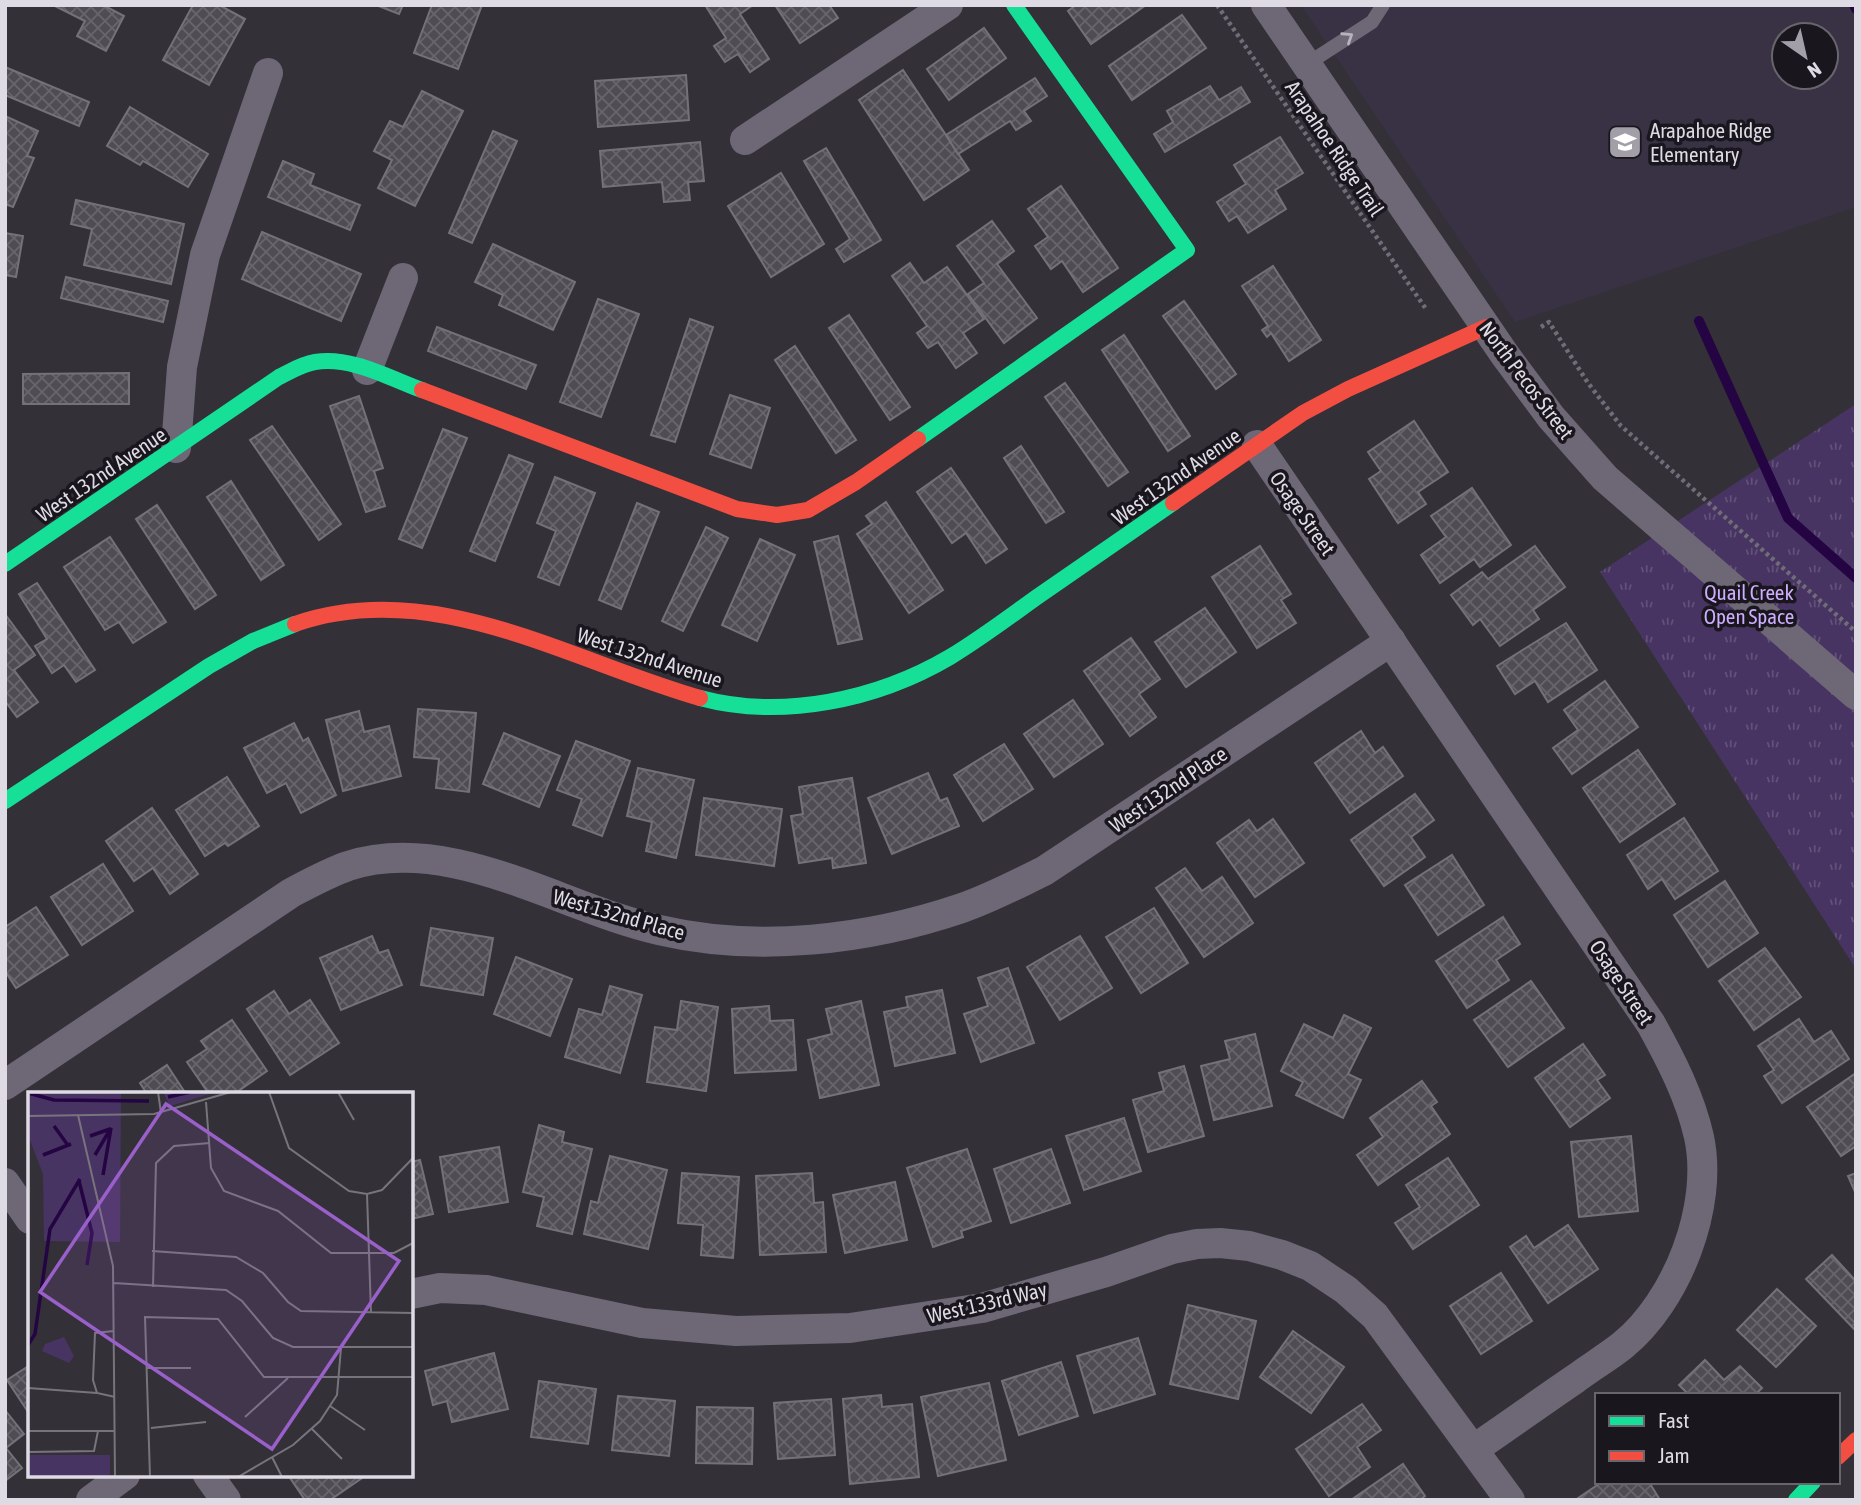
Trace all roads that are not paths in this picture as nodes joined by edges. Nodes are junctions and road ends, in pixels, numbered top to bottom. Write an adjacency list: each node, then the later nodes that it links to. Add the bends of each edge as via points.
1 (948, 5): 7 (street)
2 (1014, 5): 10 (street, West 132nd Avenue, via 1187,250 856,482 808,510 777,515 737,509)
3 (1266, 5): 5 (street, North Pecos Street)
4 (1383, 5): 5 (lane, one-way to 4, via 1372,22)
5 (1307, 64): 9 (street, North Pecos Street)
6 (268, 73): 12 (street, via 205,255 182,367)
7 (745, 140)
8 (403, 278): 10 (street)
9 (1486, 327): 11 (street, West 132nd Avenue, via 1340,392); 15 (street, North Pecos Street, via 1551,416 1605,478)
10 (367, 370): 12 (street, West 132nd Avenue, via 332,361 310,362 279,377)
11 (1256, 445): 14 (street, Osage Street); 16 (street, West 132nd Avenue, via 950,657 908,678 839,701 772,708 713,702 491,625 406,610 337,615 293,624 225,655)
12 (176, 448): 13 (street, West 132nd Avenue)
13 (5, 564)
14 (1391, 641): 17 (street, West 132nd Place, via 1044,871 962,908 856,933 793,940 724,939 659,930 456,863 380,860 350,866 291,893); 22 (street, Osage Street, via 1651,1024 1677,1071 1702,1157 1702,1182 1686,1252 1646,1321 1624,1344)
15 (1856, 695)
16 (5, 801)
17 (5, 1085)
18 (5, 1183): 19 (street)
19 (28, 1216)
20 (413, 1294): 22 (street, West 133rd Way, via 440,1288 486,1290 642,1323 723,1330 850,1328 982,1308 1172,1249 1220,1243 1249,1246 1310,1266 1375,1315)
21 (1856, 1440): 23 (street)
22 (1474, 1449): 29 (street)
23 (1840, 1455)
24 (122, 1477): 27 (street)
25 (209, 1477): 28 (street)
26 (1811, 1484): 30 (street)
27 (91, 1500)
28 (226, 1500)
29 (1510, 1500)
30 (1796, 1500)

